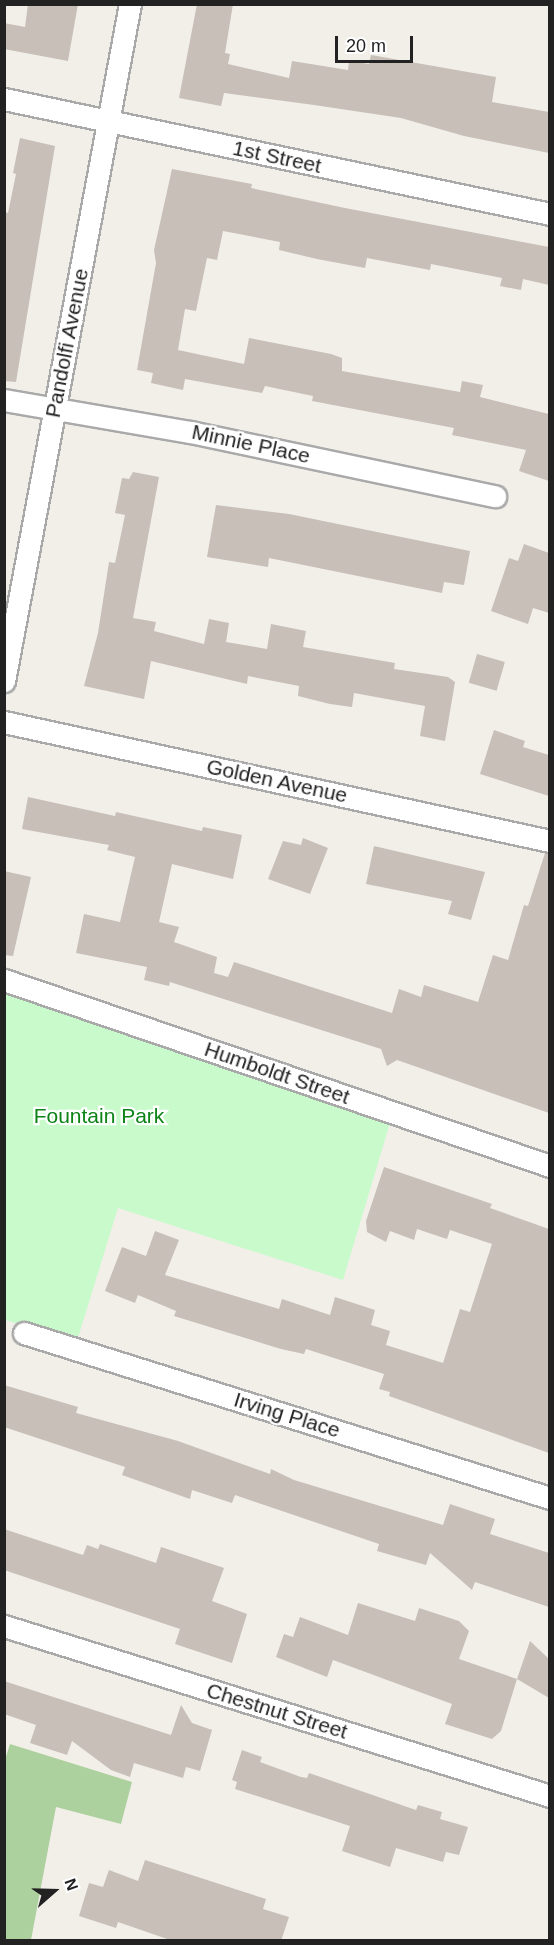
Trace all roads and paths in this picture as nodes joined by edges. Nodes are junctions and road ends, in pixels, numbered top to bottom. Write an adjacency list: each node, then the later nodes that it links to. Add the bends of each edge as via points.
1 (130, 4): 3 (street, Pandolfi Avenue)
2 (4, 99): 3 (street, 1st Street)
3 (109, 121): 4 (street, 1st Street); 6 (street, Pandolfi Avenue)
4 (549, 214)
5 (4, 400): 6 (street, Minnie Place)
6 (55, 409): 7 (street, Minnie Place, via 190,432); 8 (street, Pandolfi Avenue)
7 (495, 496)
8 (4, 681)
9 (4, 722): 10 (street, Golden Avenue)
10 (549, 841)
11 (4, 980): 12 (street, Humboldt Street)
12 (549, 1166)
13 (24, 1333): 14 (street, Irving Place)
14 (549, 1498)
15 (4, 1626): 16 (street, Chestnut Street)
16 (549, 1796)

